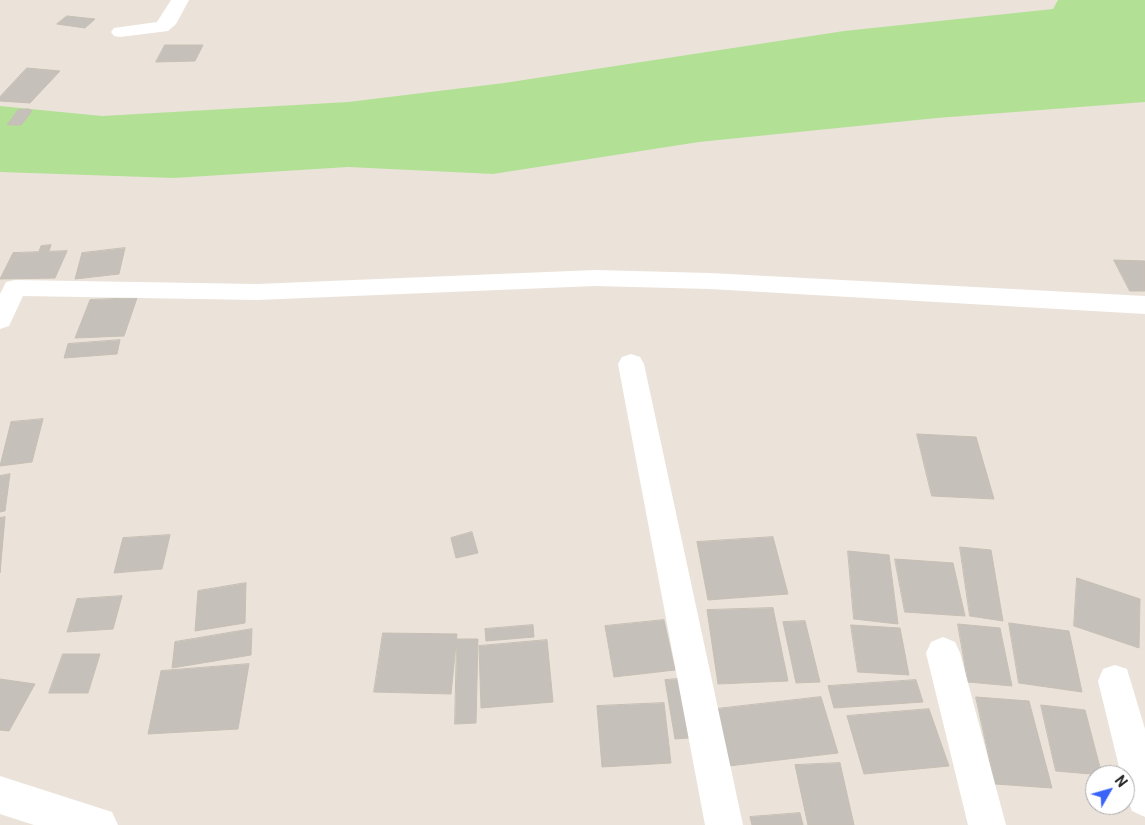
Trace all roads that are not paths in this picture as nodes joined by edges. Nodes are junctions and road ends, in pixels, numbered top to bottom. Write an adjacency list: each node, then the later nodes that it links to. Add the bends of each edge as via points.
1 (180, 0): 2 (street, via 162,27)
2 (120, 32)
3 (8, 288): 4 (street, via 257,292 595,278 710,281); 5 (street)
4 (1145, 305)
5 (0, 320)
6 (632, 364): 12 (street)
7 (943, 653): 13 (street)
8 (1115, 681): 10 (street)
9 (0, 794): 11 (street, via 80,822)
10 (1145, 798)
11 (99, 825)
12 (724, 825)
13 (987, 825)

